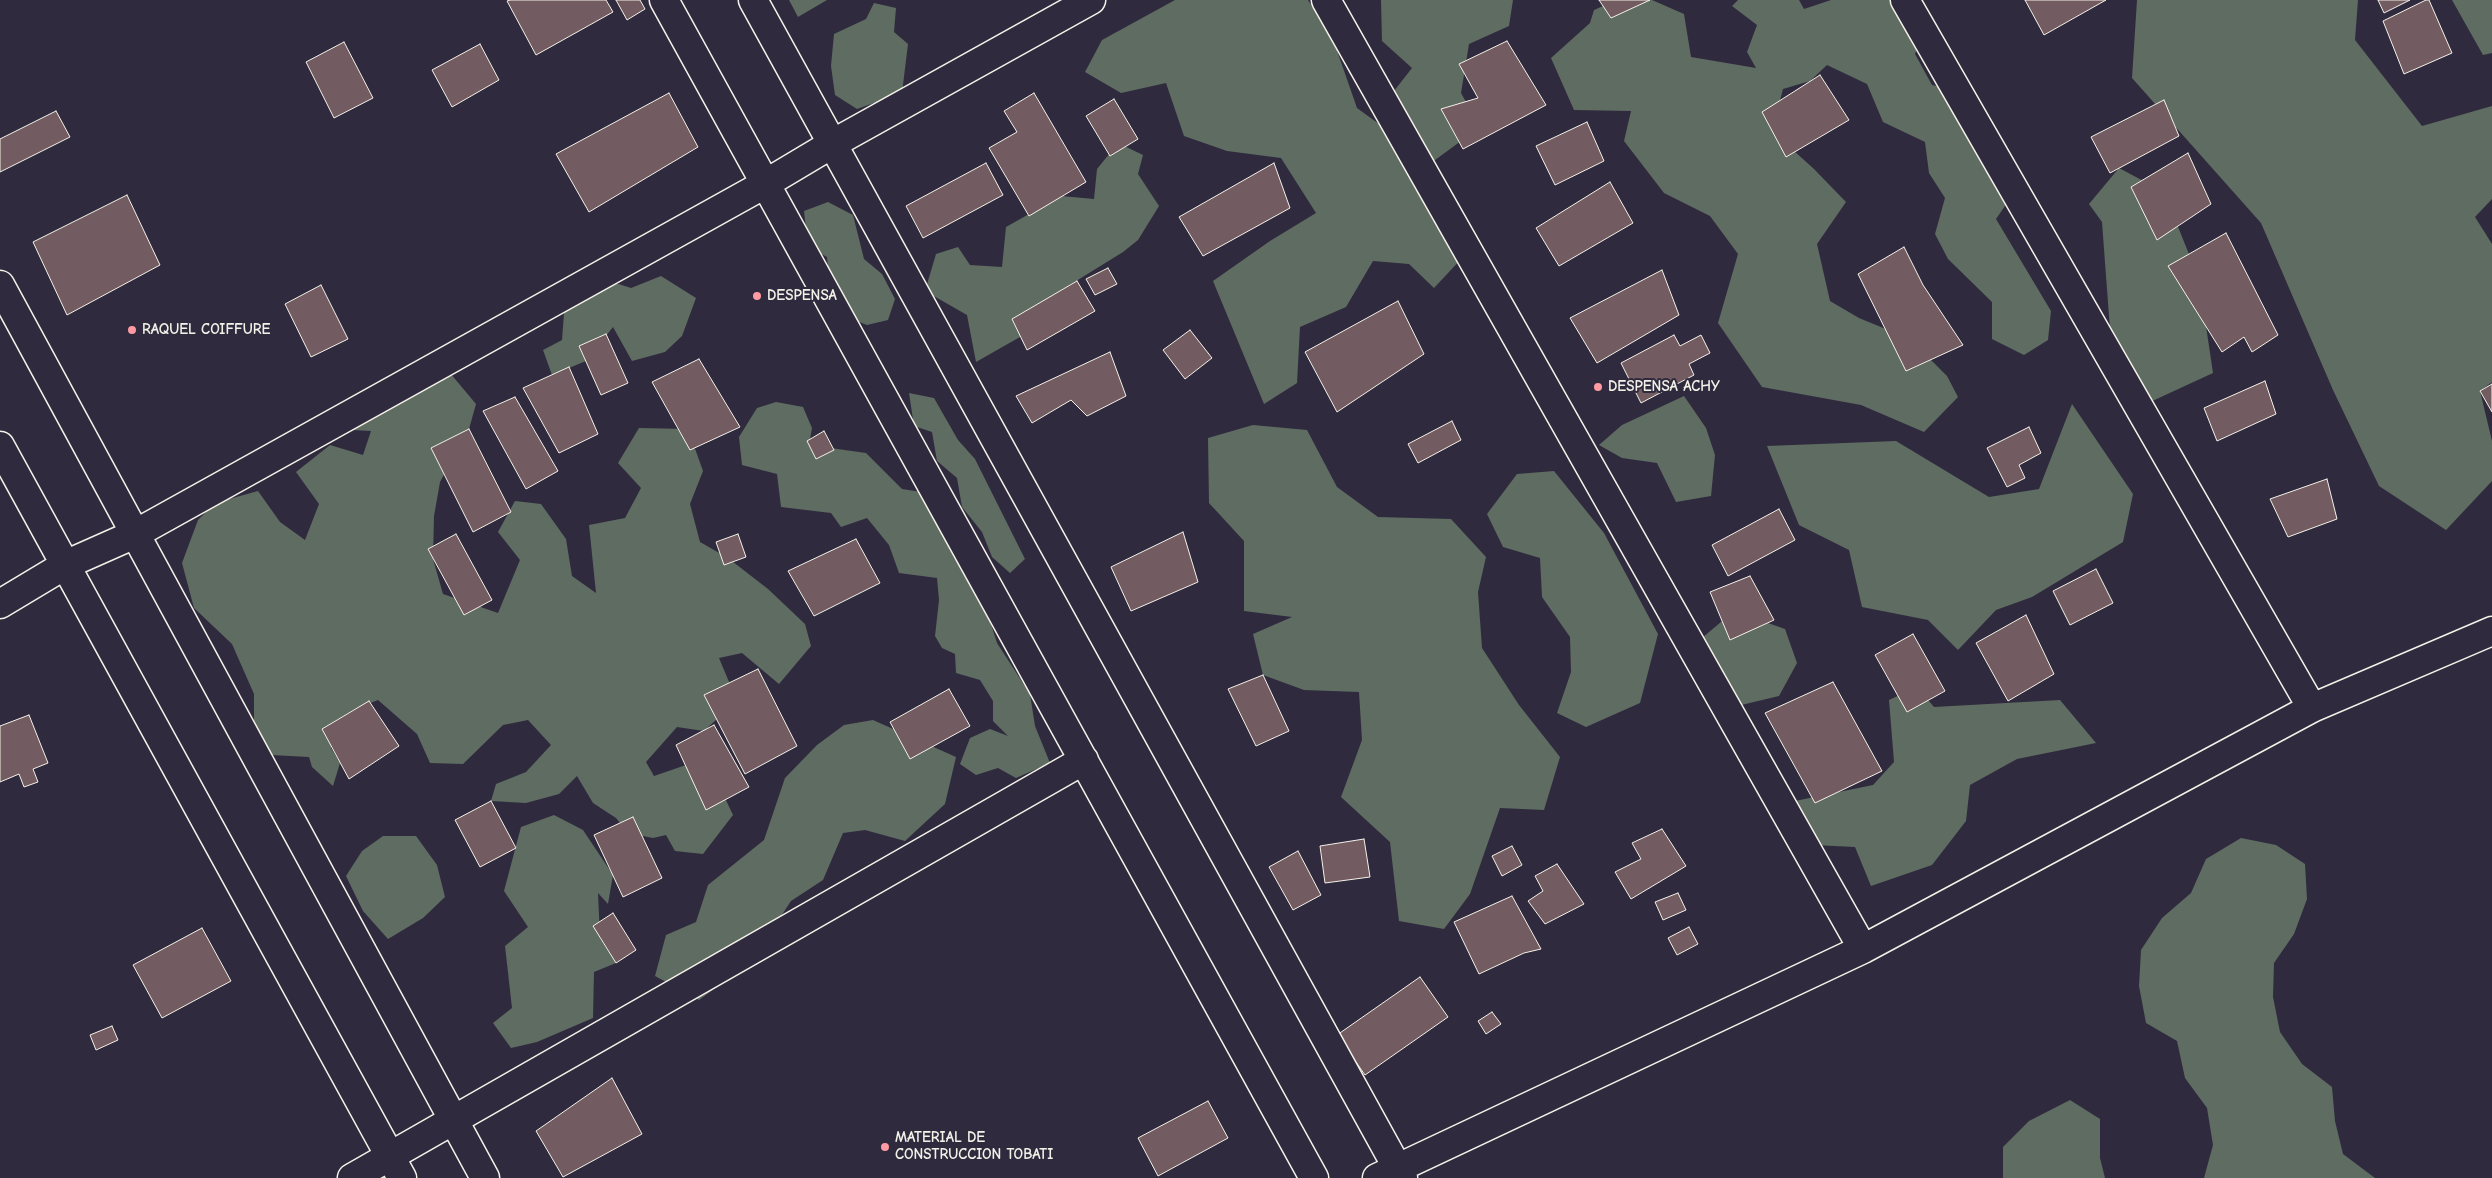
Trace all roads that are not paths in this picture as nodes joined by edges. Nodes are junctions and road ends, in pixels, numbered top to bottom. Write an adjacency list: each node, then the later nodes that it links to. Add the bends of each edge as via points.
1 (664, 0): 7 (street)
2 (753, 0): 6 (street)
3 (1091, 0): 6 (street)
4 (1326, 0): 16 (street)
5 (1905, 0): 14 (street)
6 (832, 144): 7 (street); 19 (street)
7 (765, 184): 10 (street); 15 (street)
8 (0, 285): 10 (street)
9 (0, 446): 11 (street)
10 (135, 534): 11 (street); 17 (street)
11 (66, 565): 12 (street); 18 (street)
12 (0, 604)
13 (2492, 632): 14 (street)
14 (2312, 708): 16 (street)
15 (1084, 760): 17 (street); 22 (street)
16 (1863, 949): 19 (street)
17 (454, 1120): 18 (street); 21 (street)
18 (396, 1167): 20 (street)
19 (1393, 1175)
20 (352, 1178)
21 (485, 1178)
22 (1314, 1178)

